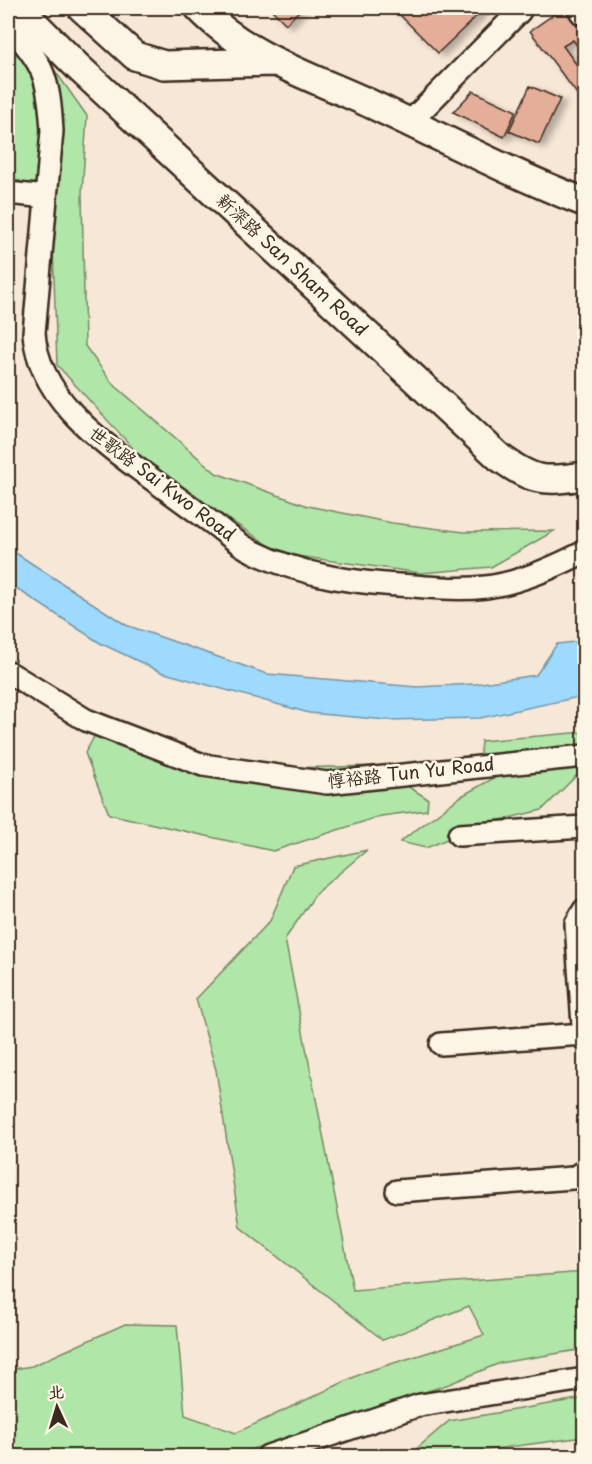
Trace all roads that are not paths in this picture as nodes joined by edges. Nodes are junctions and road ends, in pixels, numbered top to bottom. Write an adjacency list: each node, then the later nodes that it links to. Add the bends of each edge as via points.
1 (19, 8): 11 (main road, 新深路 San Sham Road, via 499,457 524,474 548,481)
2 (82, 8): 6 (main road, via 135,56 164,65)
3 (199, 8): 6 (main road)
4 (520, 8): 7 (street)
5 (8, 25): 9 (street, 世歌路 Sai Kwo Road, via 30,49 46,78 52,131)
6 (274, 62): 7 (main road)
7 (410, 122): 10 (main road)
8 (8, 193): 9 (street)
9 (46, 197): 12 (street, 世歌路 Sai Kwo Road, via 34,333 35,348 50,382 105,445 249,550 287,567 336,580 450,588 487,587 511,581)
10 (585, 202)
11 (585, 476)
12 (585, 552)
13 (8, 672): 14 (street, 惇裕路 Tun Yu Road, via 86,720 203,765 327,783)
14 (585, 756)
15 (585, 827): 16 (street)
16 (459, 835)
17 (585, 910): 18 (street, via 576,924)
18 (584, 1036): 19 (street)
19 (441, 1044)
20 (585, 1171): 21 (street, via 573,1178)
21 (397, 1191)
22 (585, 1379): 23 (street, via 420,1406)
23 (268, 1456)

